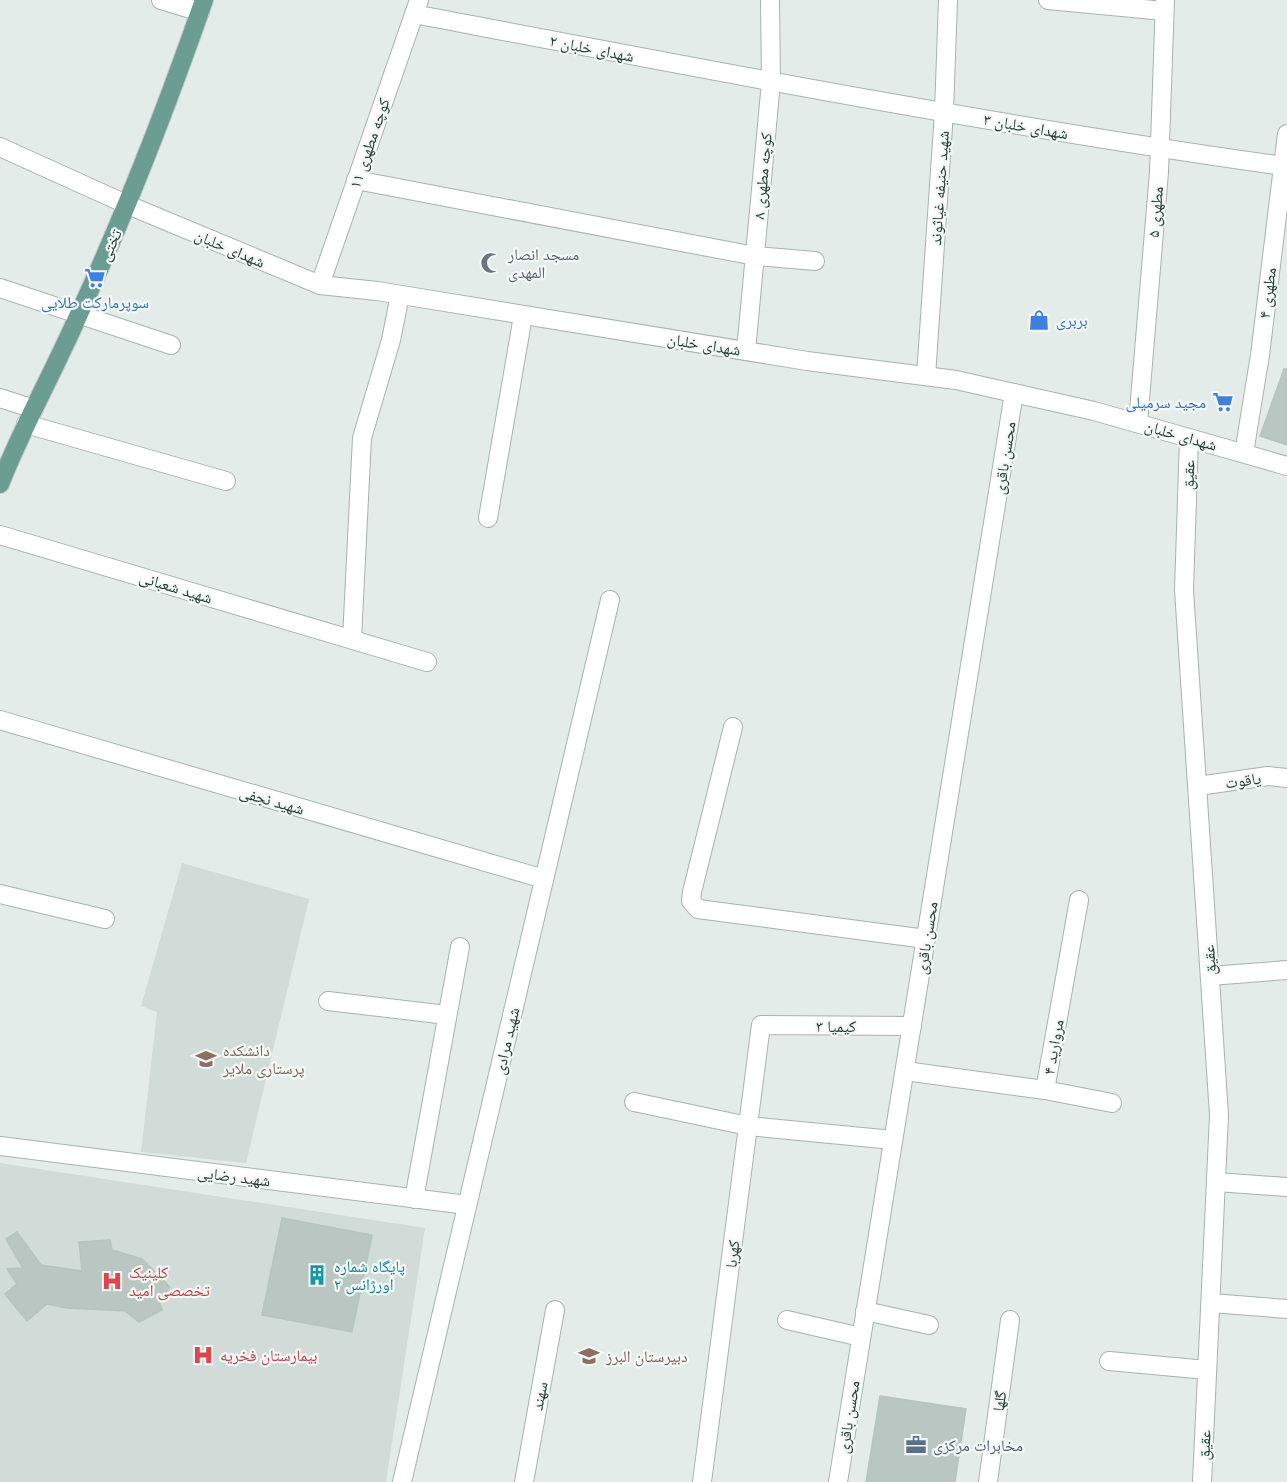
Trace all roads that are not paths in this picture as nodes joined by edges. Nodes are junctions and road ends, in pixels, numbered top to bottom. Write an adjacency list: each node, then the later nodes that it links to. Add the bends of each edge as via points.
1 (161, 0): 5 (street)
2 (770, 0): 8 (street, کوچه مطهری ۸)
3 (948, 0): 9 (street, شهید حنیفه غیاثوند)
4 (1048, 0): 6 (street)
5 (202, 6): 15 (main road, تختی)
6 (1164, 6): 12 (street, مطهری ۵)
7 (416, 7): 8 (street, شهدای خلبان ۲); 14 (street, کوچه مطهری ۱۱)
8 (771, 82): 9 (street, شهدای خلبان ۳); 16 (street, کوچه مطهری ۸)
9 (944, 112): 12 (street, شهدای خلبان ۳); 25 (street, شهید حنیفه غیاثوند)
10 (1287, 134): 13 (street, مطهری ۴)
11 (0, 147): 15 (street, شهدای خلبان)
12 (1160, 149): 13 (street, شهدای خلبان ۳); 29 (street, مطهری ۵)
13 (1283, 166): 31 (street, مطهری ۴)
14 (356, 180): 16 (street); 18 (street, کوچه مطهری ۱۱)
15 (128, 205): 18 (street, شهدای خلبان); 21 (main road, تختی)
16 (755, 256): 17 (street); 24 (street, کوچه مطهری ۸)
17 (815, 261)
18 (320, 285): 20 (street, شهدای خلبان)
19 (0, 288): 21 (street)
20 (400, 295): 22 (street, شهدای خلبان); 38 (street, via 362,438)
21 (79, 315): 23 (street); 28 (main road, تختی)
22 (523, 316): 24 (street, شهدای خلبان); 35 (street)
23 (171, 345)
24 (746, 351): 25 (street, شهدای خلبان)
25 (926, 376): 26 (street, شهدای خلبان)
26 (1014, 393): 29 (street, شهدای خلبان); 48 (street, محسن باقری)
27 (0, 398): 28 (street)
28 (30, 417): 33 (street); 34 (main road, تختی)
29 (1138, 423): 30 (street, شهدای خلبان)
30 (1189, 438): 31 (street, شهدای خلبان); 43 (street, عقیق, via 1184,590)
31 (1244, 453): 32 (street, شهدای خلبان)
32 (1287, 466)
33 (226, 481)
34 (0, 484)
35 (488, 518)
36 (0, 535): 38 (street, شهید شعبانی)
37 (610, 600): 44 (street, شهید مرادی)
38 (352, 639): 39 (street, شهید شعبانی)
39 (427, 662)
40 (0, 720): 44 (street, شهید نجفی)
41 (733, 727): 48 (street, via 692,892 691,901 698,909)
42 (1287, 778): 43 (street, یاقوت, via 1268,776)
43 (1198, 786): 51 (street, عقیق)
44 (544, 879): 66 (street, شهید مرادی)
45 (0, 894): 47 (street)
46 (1078, 900): 57 (street, مروارید ۴)
47 (105, 920)
48 (926, 939): 55 (street, محسن باقری)
49 (460, 947): 53 (street)
50 (1287, 970): 51 (street)
51 (1210, 976): 63 (street, عقیق, via 1219,1115)
52 (328, 1001): 53 (street)
53 (447, 1015): 65 (street)
54 (761, 1025): 55 (street, کیمیا ۳); 60 (street, کهربا)
55 (912, 1026): 56 (street, محسن باقری)
56 (904, 1071): 57 (street, مروارید ۴); 61 (street, محسن باقری)
57 (1045, 1090): 59 (street)
58 (634, 1102): 60 (street)
59 (1112, 1103)
60 (748, 1126): 61 (street); 79 (street, کهربا)
61 (893, 1140): 70 (street, محسن باقری)
62 (0, 1146): 65 (street, شهید رضایی)
63 (1216, 1182): 64 (street); 67 (street, عقیق)
64 (1287, 1187)
65 (414, 1199): 66 (street, شهید رضایی)
66 (467, 1205): 77 (street, شهید مرادی)
67 (1211, 1303): 68 (street); 76 (street, عقیق)
68 (1287, 1309)
69 (555, 1310): 78 (street, سهند)
70 (866, 1311): 73 (street); 74 (street, محسن باقری)
71 (787, 1320): 74 (street)
72 (1010, 1320): 81 (street, گلها)
73 (929, 1325)
74 (861, 1337): 80 (street, محسن باقری)
75 (1109, 1361): 76 (street)
76 (1207, 1370): 82 (street, عقیق)
77 (402, 1482)
78 (524, 1482)
79 (702, 1482)
80 (838, 1482)
81 (988, 1482)
82 (1202, 1482)

